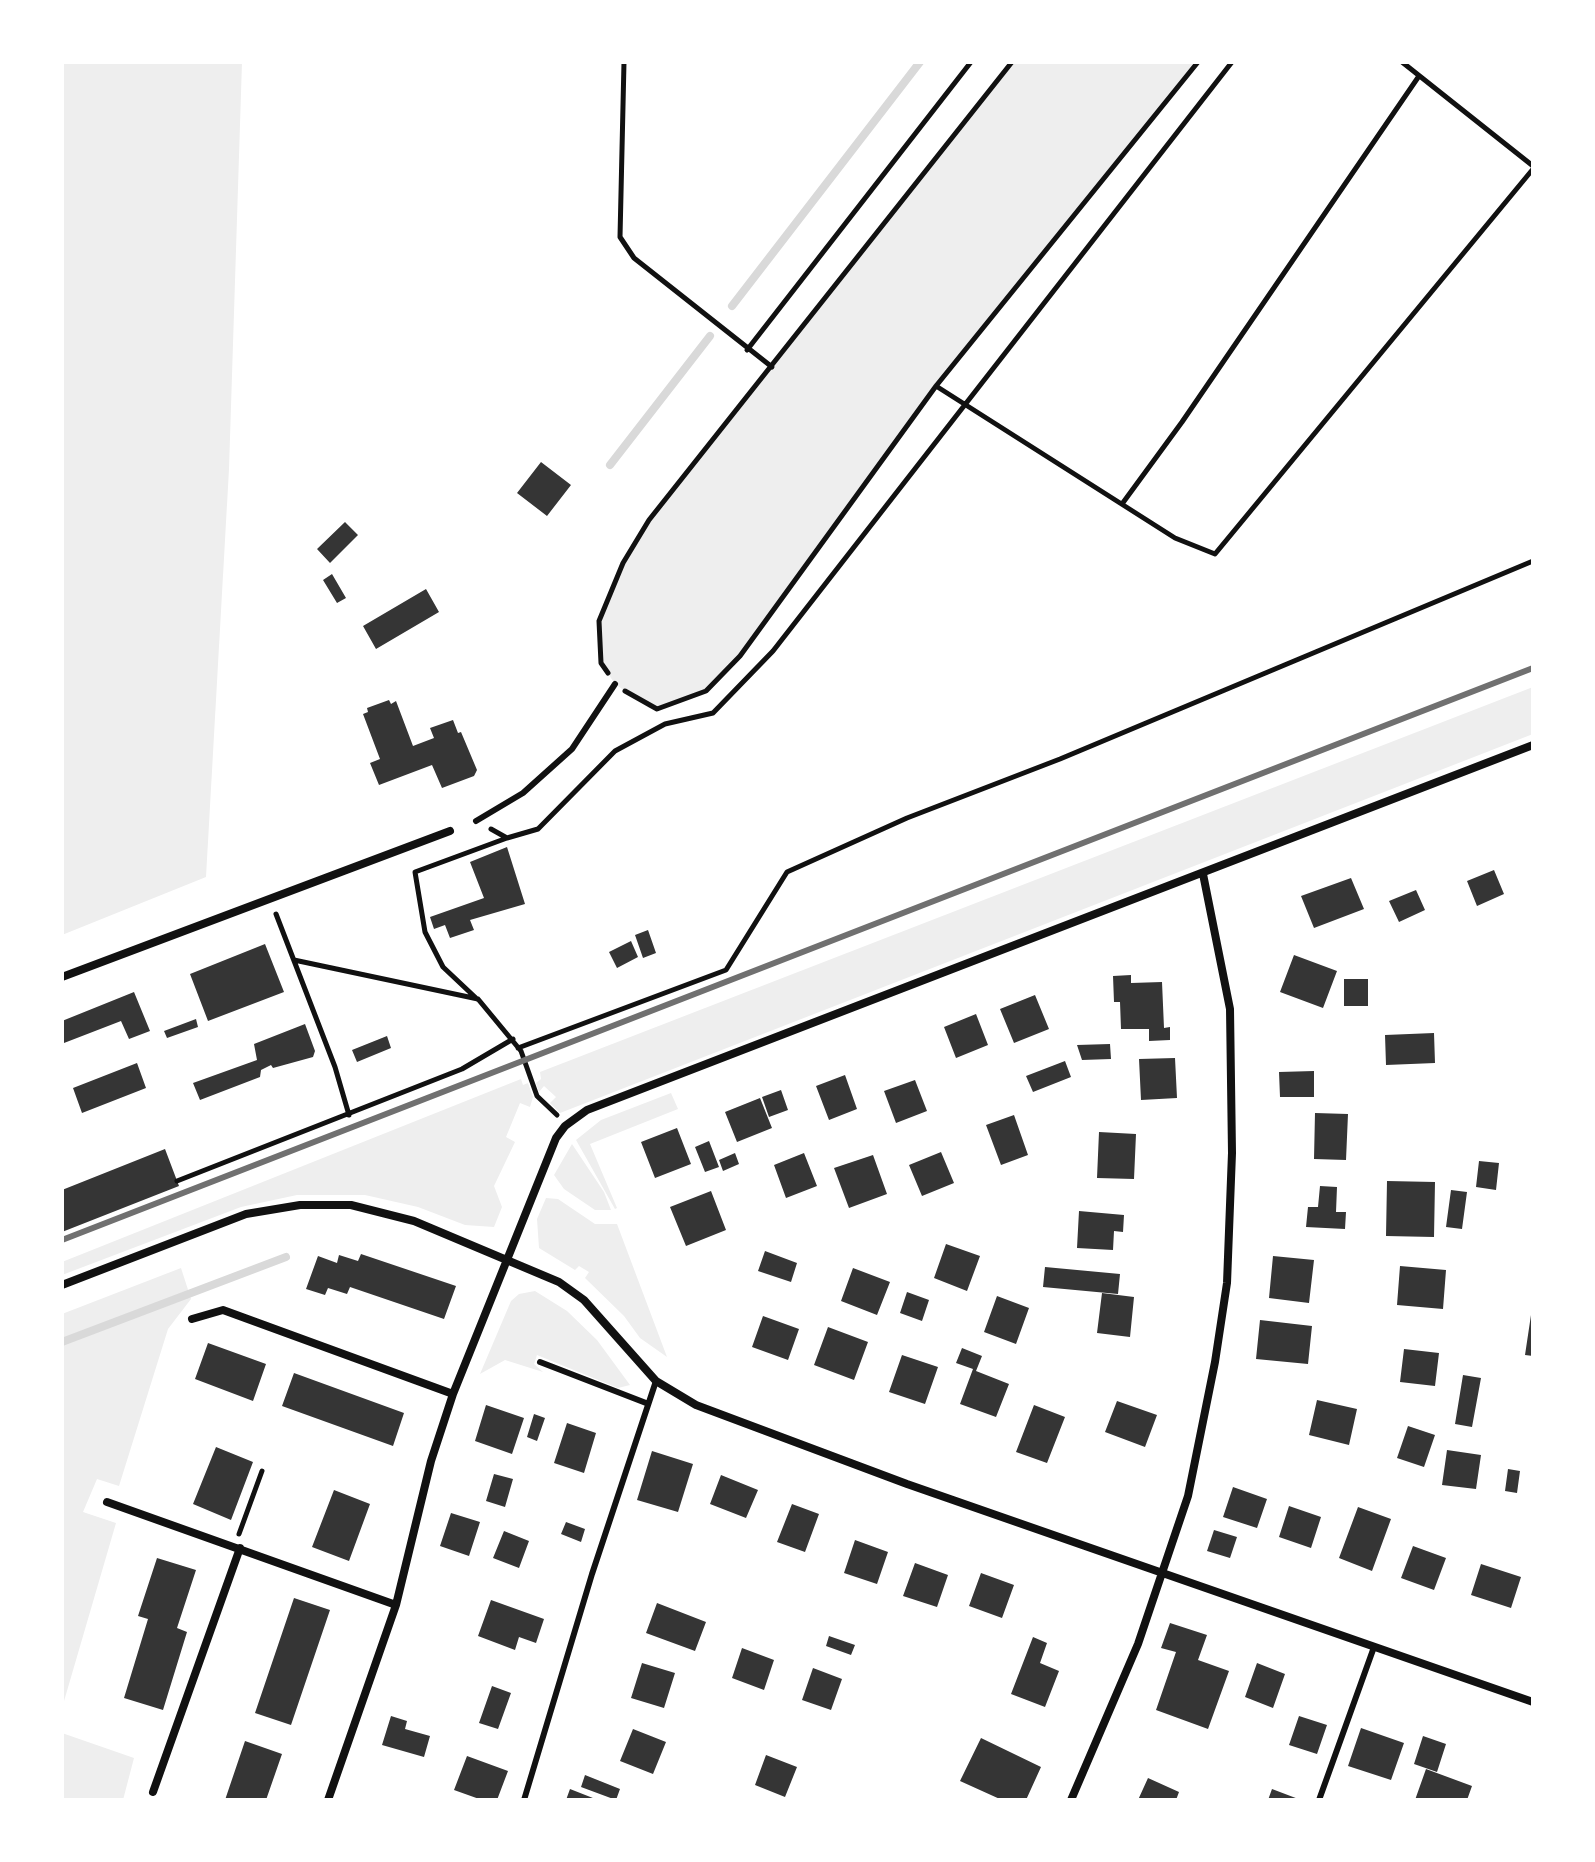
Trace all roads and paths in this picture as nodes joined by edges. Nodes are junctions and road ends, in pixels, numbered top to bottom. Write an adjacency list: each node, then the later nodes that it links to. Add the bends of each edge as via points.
1 (624, 62): 9 (path, via 620,237 634,258)
2 (971, 62): 9 (path)
3 (1012, 62): 10 (path)
4 (1198, 62): 11 (path)
5 (1232, 62): 12 (path)
6 (1402, 62): 7 (path)
7 (1419, 76): 8 (path); 13 (path)
8 (1533, 168): 13 (path, via 1215,554 1175,538)
9 (747, 350): 10 (path)
10 (772, 367): 15 (path, via 649,520 623,563 599,621 601,663)
11 (936, 386): 12 (path); 15 (path, via 740,656 706,691 657,709)
12 (964, 404): 13 (path); 19 (path, via 773,651 713,713 665,724 615,751 538,829)
13 (1122, 504)
14 (1533, 561): 26 (path, via 787,872 726,970)
15 (615, 684): 17 (lane, via 572,749 523,793)
16 (1533, 745): 20 (street)
17 (476, 821): 19 (path)
18 (450, 831): 21 (street)
19 (507, 838): 24 (path, via 415,872 425,932 443,967)
20 (1203, 874): 28 (street, via 587,1110); 40 (street, via 1230,1009 1227,1283 1197,1458)
21 (269, 898): 22 (path); 23 (street)
22 (294, 960): 24 (path); 27 (path)
23 (62, 977)
24 (478, 999): 25 (path)
25 (513, 1039): 26 (path); 27 (path, via 462,1069)
26 (518, 1048): 28 (path, via 537,1096)
27 (349, 1115): 29 (path)
28 (565, 1126): 30 (street)
29 (177, 1181)
30 (507, 1259): 31 (street, via 414,1221 351,1205 300,1205 246,1214); 34 (street, via 559,1282 584,1300); 35 (street)
31 (62, 1285)
32 (192, 1319): 35 (street, via 223,1310)
33 (540, 1362): 36 (lane)
34 (656, 1381): 36 (lane); 40 (street, via 696,1405)
35 (453, 1394): 41 (street)
36 (646, 1403): 46 (lane)
37 (262, 1471): 39 (path)
38 (107, 1502): 39 (street)
39 (237, 1547): 41 (street); 44 (street)
40 (1164, 1573): 42 (street); 47 (street)
41 (396, 1605): 45 (street)
42 (1374, 1647): 43 (street); 48 (lane)
43 (1533, 1702)
44 (153, 1792)
45 (328, 1800)
46 (524, 1800)
47 (1071, 1800)
48 (1319, 1800)

